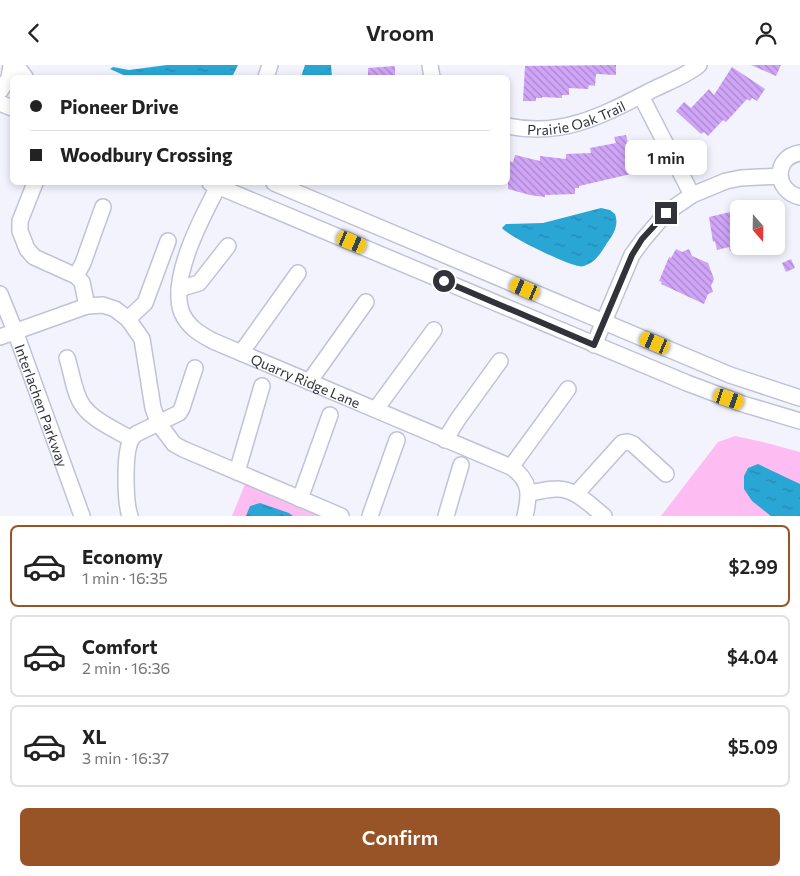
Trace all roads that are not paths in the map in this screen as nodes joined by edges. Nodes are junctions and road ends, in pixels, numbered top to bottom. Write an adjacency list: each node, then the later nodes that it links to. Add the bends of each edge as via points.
1 (11, 65): 3 (street, via 9,78)
2 (699, 65): 4 (street, Prairie Oak Trail)
3 (0, 91)
4 (641, 95): 5 (street, Prairie Oak Trail, via 596,117 563,128); 12 (street, Prairie Oak Trail)
5 (510, 126)
6 (800, 153): 7 (street, via 784,162)
7 (780, 176): 12 (street, via 726,181); 13 (street, via 785,189)
8 (34, 185): 18 (street, via 20,221 27,249 34,257)
9 (216, 185): 19 (street, Quarry Ridge Lane, via 182,267)
10 (218, 185): 28 (street)
11 (279, 185): 24 (street)
12 (692, 195): 24 (street, via 666,213 642,239)
13 (800, 197)
14 (104, 207): 18 (street)
15 (168, 241): 23 (street, via 145,303)
16 (228, 246): 19 (street, via 199,283)
17 (298, 273): 29 (street)
18 (76, 276): 22 (street, via 82,282)
19 (179, 289): 29 (street, Quarry Ridge Lane, via 182,313 195,331)
20 (0, 294): 26 (street, Interlachen Parkway)
21 (366, 302): 33 (street)
22 (87, 306): 23 (street, via 103,305 116,309); 26 (street)
23 (128, 319): 40 (street, via 142,339 153,408)
24 (604, 322): 28 (street); 36 (street, via 730,375)
25 (434, 330): 37 (street)
26 (15, 331): 27 (street); 52 (street, Interlachen Parkway)
27 (0, 337)
28 (594, 345): 39 (street, via 722,396)
29 (241, 353): 33 (street, Quarry Ridge Lane)
30 (67, 359): 41 (street, via 83,406)
31 (500, 361): 43 (street)
32 (195, 368): 40 (street, via 179,413)
33 (309, 381): 37 (street, Quarry Ridge Lane)
34 (262, 385): 46 (street)
35 (568, 389): 45 (street)
36 (800, 398)
37 (376, 409): 43 (street, Quarry Ridge Lane)
38 (330, 415): 50 (street)
39 (800, 421)
40 (159, 424): 41 (street); 46 (street, via 174,444)
41 (131, 439): 51 (street, via 126,494)
42 (397, 440): 54 (street)
43 (445, 440): 45 (street, Quarry Ridge Lane)
44 (461, 465): 55 (street)
45 (511, 467): 48 (street, Quarry Ridge Lane, via 524,478)
46 (237, 472): 50 (street)
47 (666, 474): 49 (street, via 633,444 622,443)
48 (529, 493): 49 (street, via 557,489); 56 (street)
49 (576, 494): 57 (street)
50 (300, 499): 53 (street)
51 (133, 514)
52 (82, 516)
53 (341, 516)
54 (370, 516)
55 (446, 516)
56 (525, 516)
57 (604, 516)

